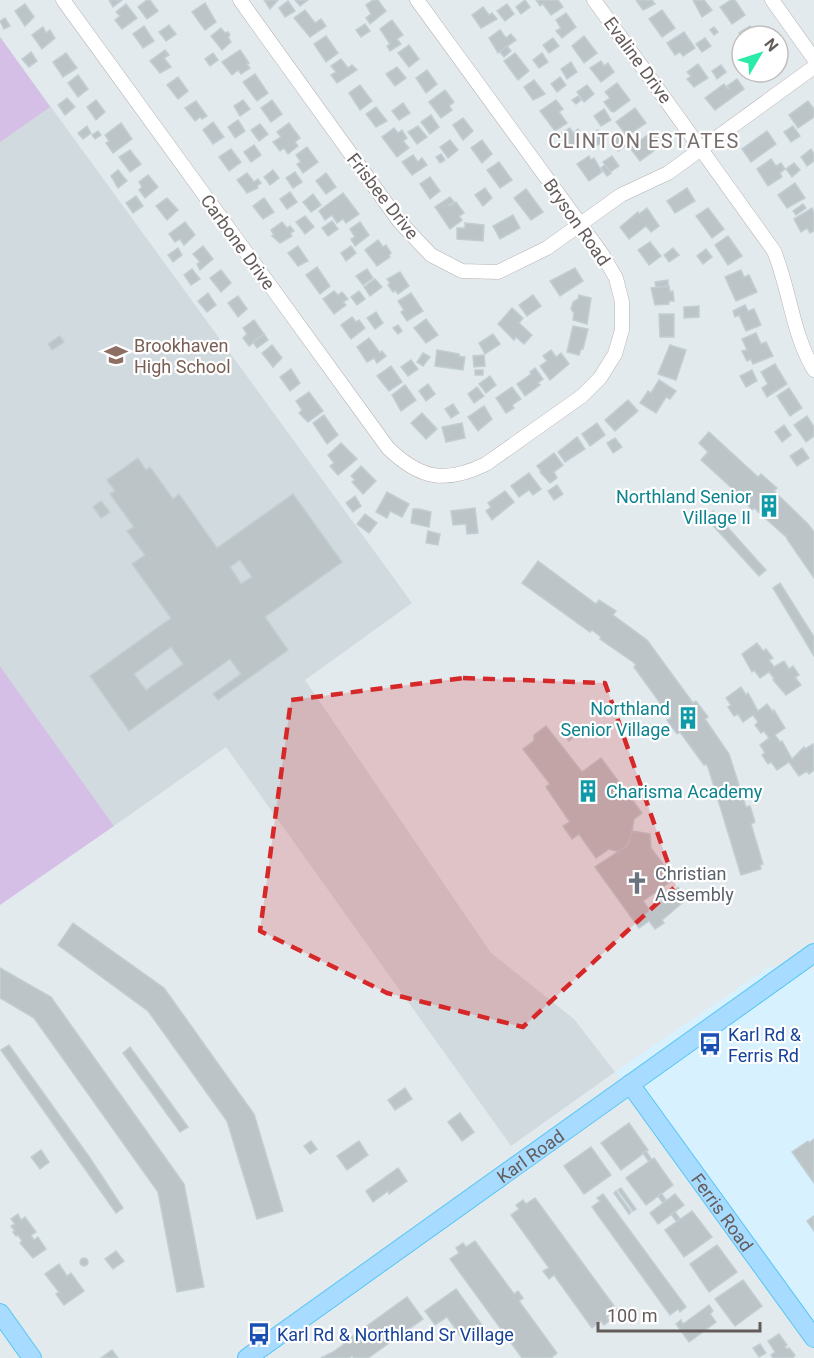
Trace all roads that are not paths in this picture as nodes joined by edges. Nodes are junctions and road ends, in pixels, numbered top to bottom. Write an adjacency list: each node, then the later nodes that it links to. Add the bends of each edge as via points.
1 (63, 0): 11 (street, Carbone Drive, via 387,448)
2 (240, 0): 9 (street, Frisbee Drive, via 399,221 430,255 462,271 498,272 547,248)
3 (417, 0): 9 (street, Bryson Road)
4 (594, 0): 8 (street, Evaline Drive)
5 (771, 0): 6 (street)
6 (814, 59)
7 (814, 67): 8 (street, Frisbee Drive)
8 (702, 149): 9 (street, Frisbee Drive, via 668,173 621,195); 10 (street, Evaline Drive, via 774,250 798,339)
9 (580, 225): 11 (street, Bryson Road, via 616,278 622,302 622,330 615,354 600,378 582,396 486,464 450,476)
10 (814, 370)
11 (423, 474)
12 (814, 953): 13 (main road, Karl Road)
13 (630, 1084): 15 (main road, Ferris Road); 17 (main road, Karl Road)
14 (0, 1313): 16 (main road)
15 (814, 1338)
16 (32, 1358)
17 (247, 1358)

